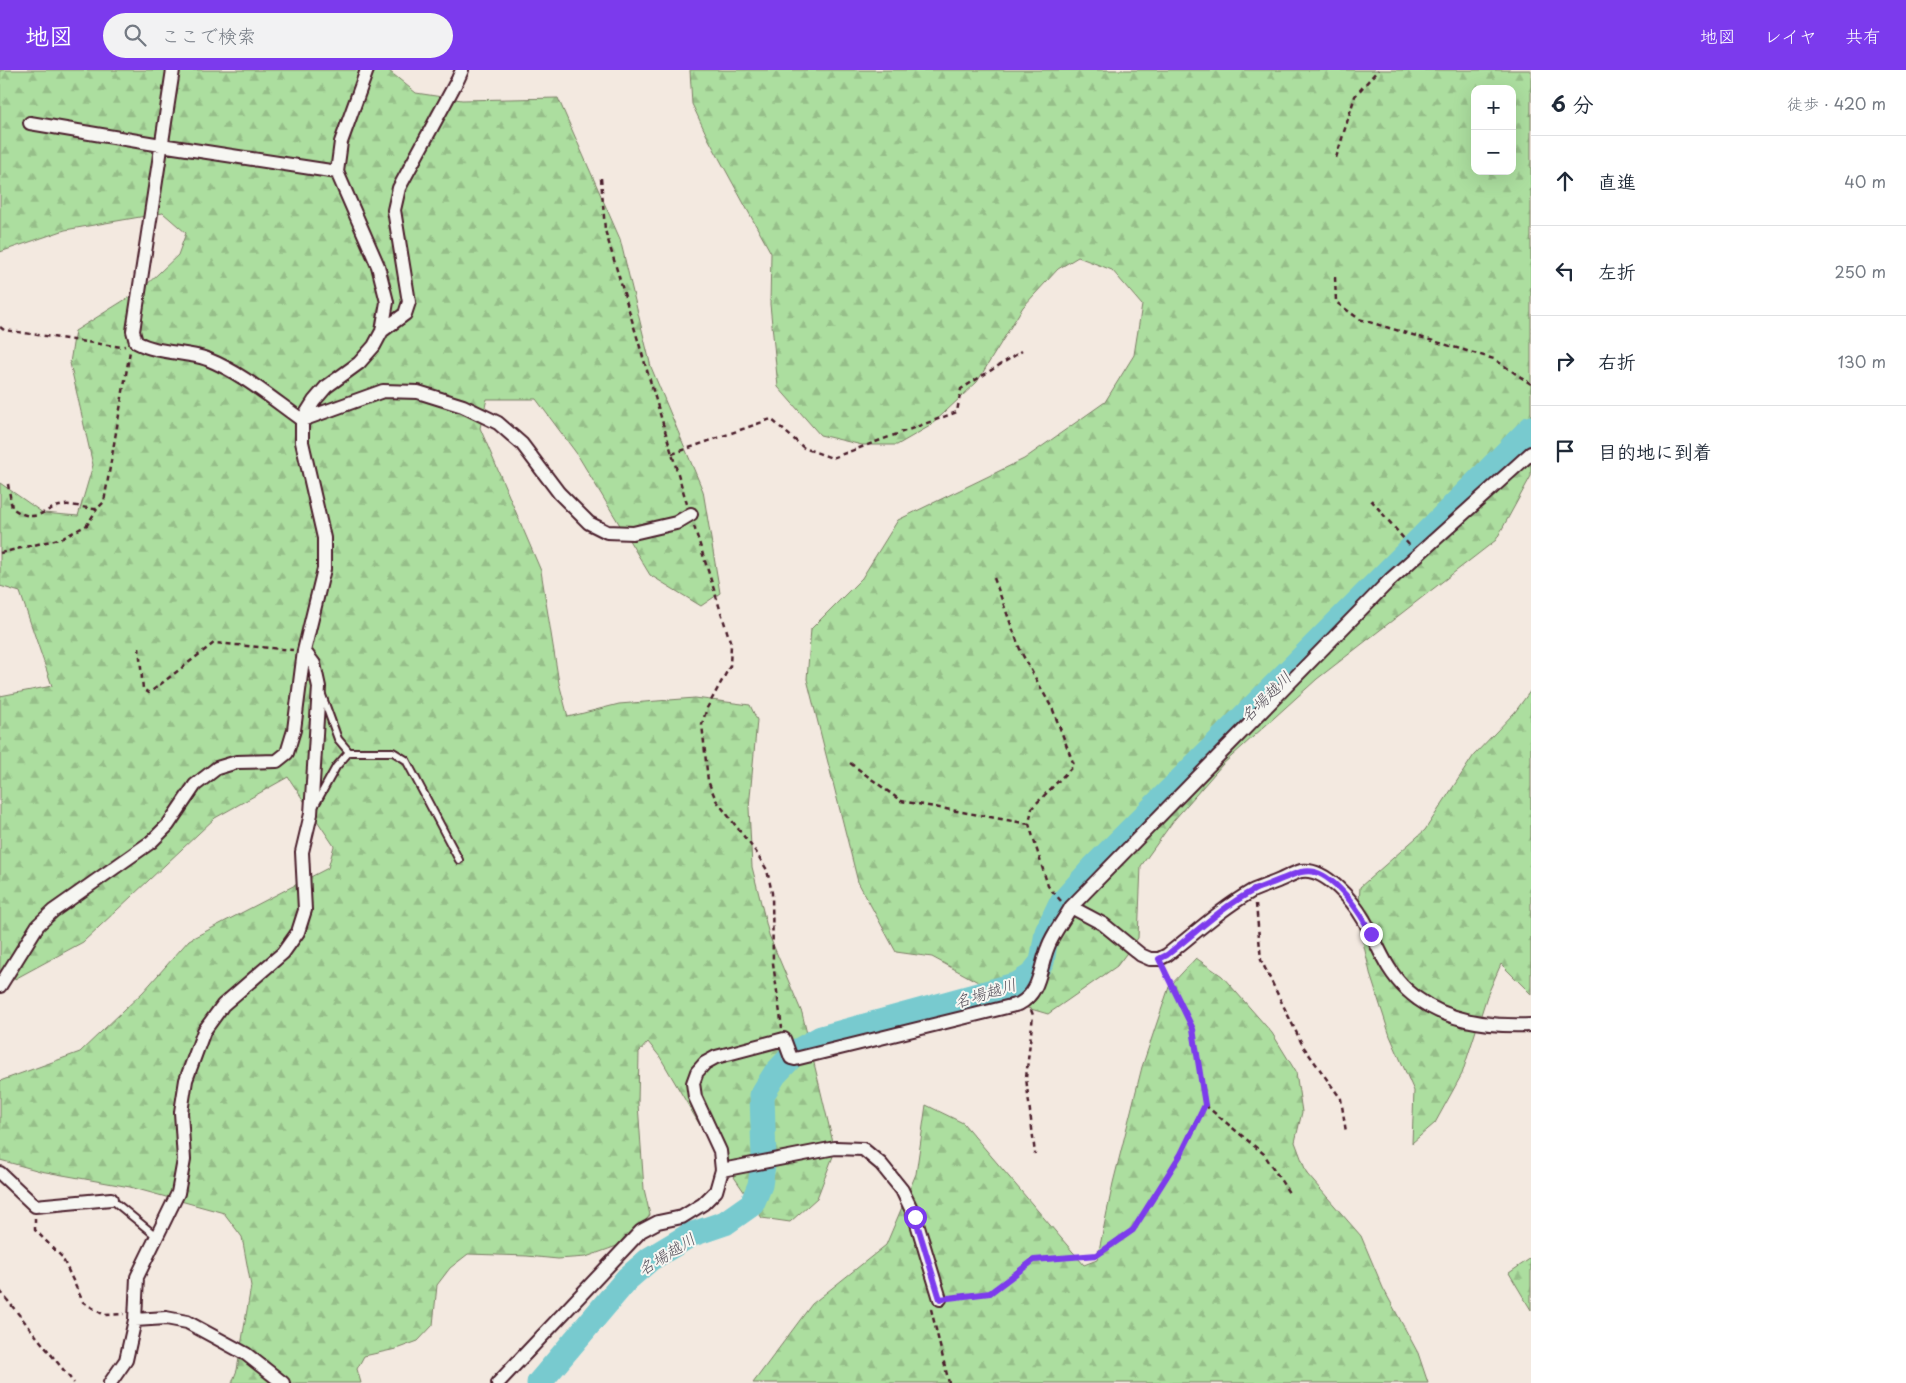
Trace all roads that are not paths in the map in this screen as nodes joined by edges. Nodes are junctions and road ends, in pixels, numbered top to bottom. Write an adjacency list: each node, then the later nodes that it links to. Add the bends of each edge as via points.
1 (173, 70): 5 (street)
2 (367, 70): 6 (street, via 341,142)
3 (462, 70): 7 (street, via 399,188 394,210 409,302 405,314)
4 (30, 123): 5 (street)
5 (161, 145): 6 (street); 8 (street, via 133,331 136,342 148,349 205,358 236,372)
6 (337, 172): 7 (street, via 378,266 387,302)
7 (382, 331): 8 (street, via 359,363 326,387)
8 (302, 420): 10 (street, via 383,391 418,392 463,406 498,423 522,444 565,499 589,523 607,532 633,533 676,523); 11 (street, via 302,442 324,538 324,569)
9 (1531, 453): 16 (street, via 1390,580)
10 (691, 514)
11 (304, 651): 12 (street, via 314,664); 17 (street, via 294,730 287,753 277,761 237,762 217,768 195,785 168,825 151,842 38,925)
12 (319, 686): 13 (lane, via 338,739); 14 (street)
13 (350, 752): 14 (lane, via 336,767); 15 (lane, via 393,752 406,760)
14 (311, 814): 22 (street, via 302,852 305,910 298,932 283,953 223,1005 204,1031 186,1080 181,1112 184,1160 178,1193)
15 (459, 860)
16 (1071, 907): 18 (street, via 1103,924 1141,955 1159,959 1254,890 1302,871 1313,872 1326,876 1364,919 1385,962 1408,992 1460,1019 1485,1025); 19 (street, via 1048,947 1034,991 1019,1004 795,1059 790,1058 786,1046 716,1057 705,1063 692,1083 695,1097 720,1151)
17 (0, 986)
18 (1531, 1025)
19 (722, 1170): 23 (street, via 835,1148 863,1149 881,1164 902,1190 915,1217); 27 (street, via 716,1191 703,1204 682,1217 658,1222 641,1231)
20 (0, 1173): 21 (street, via 35,1206)
21 (111, 1199): 22 (lane)
22 (156, 1236): 24 (street, via 137,1277)
23 (940, 1299)
24 (135, 1320): 25 (street, via 126,1360); 26 (street, via 166,1318 187,1322 246,1354)
25 (110, 1383)
26 (283, 1383)
27 (498, 1383)

